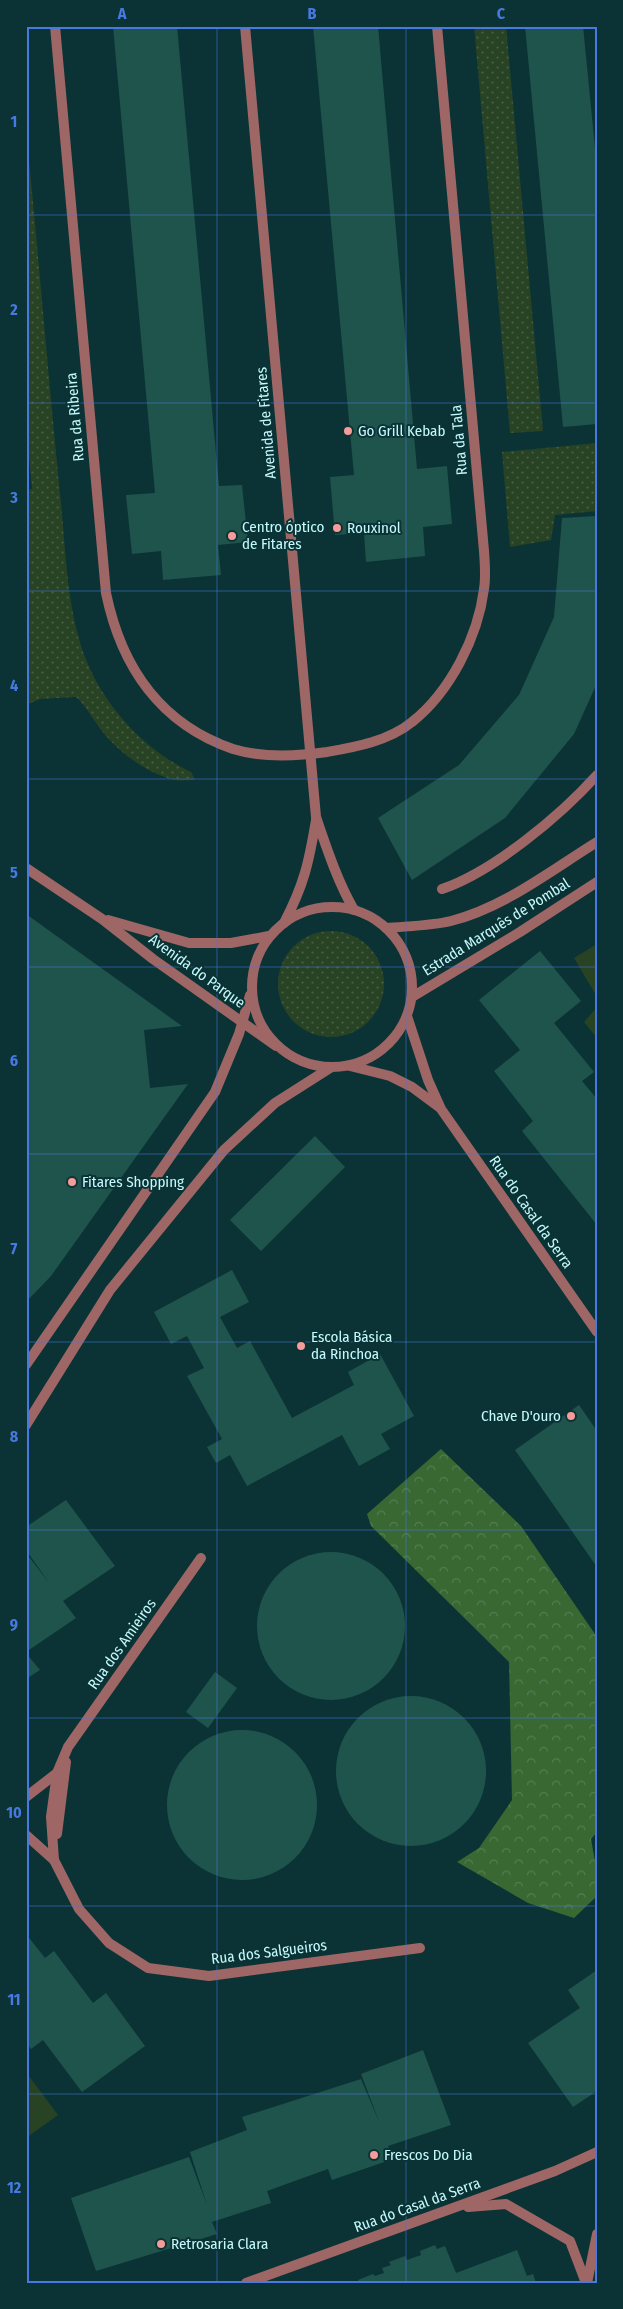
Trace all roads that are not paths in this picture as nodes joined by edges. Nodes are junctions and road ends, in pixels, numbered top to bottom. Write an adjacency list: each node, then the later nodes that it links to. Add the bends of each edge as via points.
1 (55, 26): 4 (street, Rua da Ribeira, via 105,584 112,625 125,655 158,702 210,740 235,750 274,755)
2 (245, 26): 4 (street, Avenida de Fitares)
3 (437, 26): 4 (street, Rua da Tala, via 485,588 479,617 464,654 433,703 411,723 393,733 349,748)
4 (310, 754): 6 (street, Avenida de Fitares)
5 (597, 775): 10 (street, via 537,831 506,854 457,884)
6 (316, 816): 11 (street, Avenida de Fitares, via 339,882); 13 (street, Avenida de Fitares, via 308,868 299,895)
7 (597, 842): 14 (street, Estrada Marquês de Pombal, via 506,900 482,911 450,921)
8 (26, 868): 12 (street, Avenida do Parque)
9 (597, 882): 17 (street, Estrada Marquês de Pombal)
10 (442, 888)
11 (354, 910): 13 (street, via 318,908 300,913); 14 (street)
12 (102, 919): 15 (street, Avenida do Parque, via 189,943 231,943); 19 (street, Avenida do Parque)
13 (284, 923): 15 (street)
14 (386, 928): 17 (street, via 406,958)
15 (270, 936): 16 (street, via 259,953)
16 (251, 992): 19 (street); 20 (street, via 255,1012)
17 (412, 997): 18 (street)
18 (407, 1016): 21 (street, via 398,1034 385,1048 368,1060); 23 (street, Rua do Casal da Serra)
19 (243, 1022): 20 (street, Avenida do Parque); 25 (street, via 215,1092)
20 (276, 1046): 22 (street, via 292,1058)
21 (350, 1066): 22 (street); 23 (street, Rua do Casal da Serra, via 390,1076 412,1087)
22 (330, 1068): 26 (street, via 275,1103 218,1158 110,1290)
23 (441, 1109): 24 (street, Rua do Casal da Serra)
24 (597, 1332)
25 (26, 1365)
26 (26, 1425)
27 (201, 1558): 28 (street, Rua dos Amieiros)
28 (68, 1747): 29 (street, Rua dos Amieiros); 33 (street, Rua dos Amieiros)
29 (57, 1774): 30 (street); 31 (street, Rua dos Amieiros)
30 (26, 1797)
31 (51, 1817): 33 (street, Rua dos Salgueiros)
32 (26, 1835): 33 (street, Rua dos Salgueiros)
33 (54, 1860): 34 (street, Rua dos Salgueiros, via 79,1909 97,1930 109,1943 148,1968 209,1976)
34 (420, 1948)
35 (597, 2152): 36 (street, Rua do Casal da Serra, via 555,2171)
36 (440, 2212): 38 (street, Rua do Casal da Serra); 39 (street, via 506,2204 570,2241)
37 (597, 2234): 39 (street)
38 (246, 2283)
39 (587, 2283)

